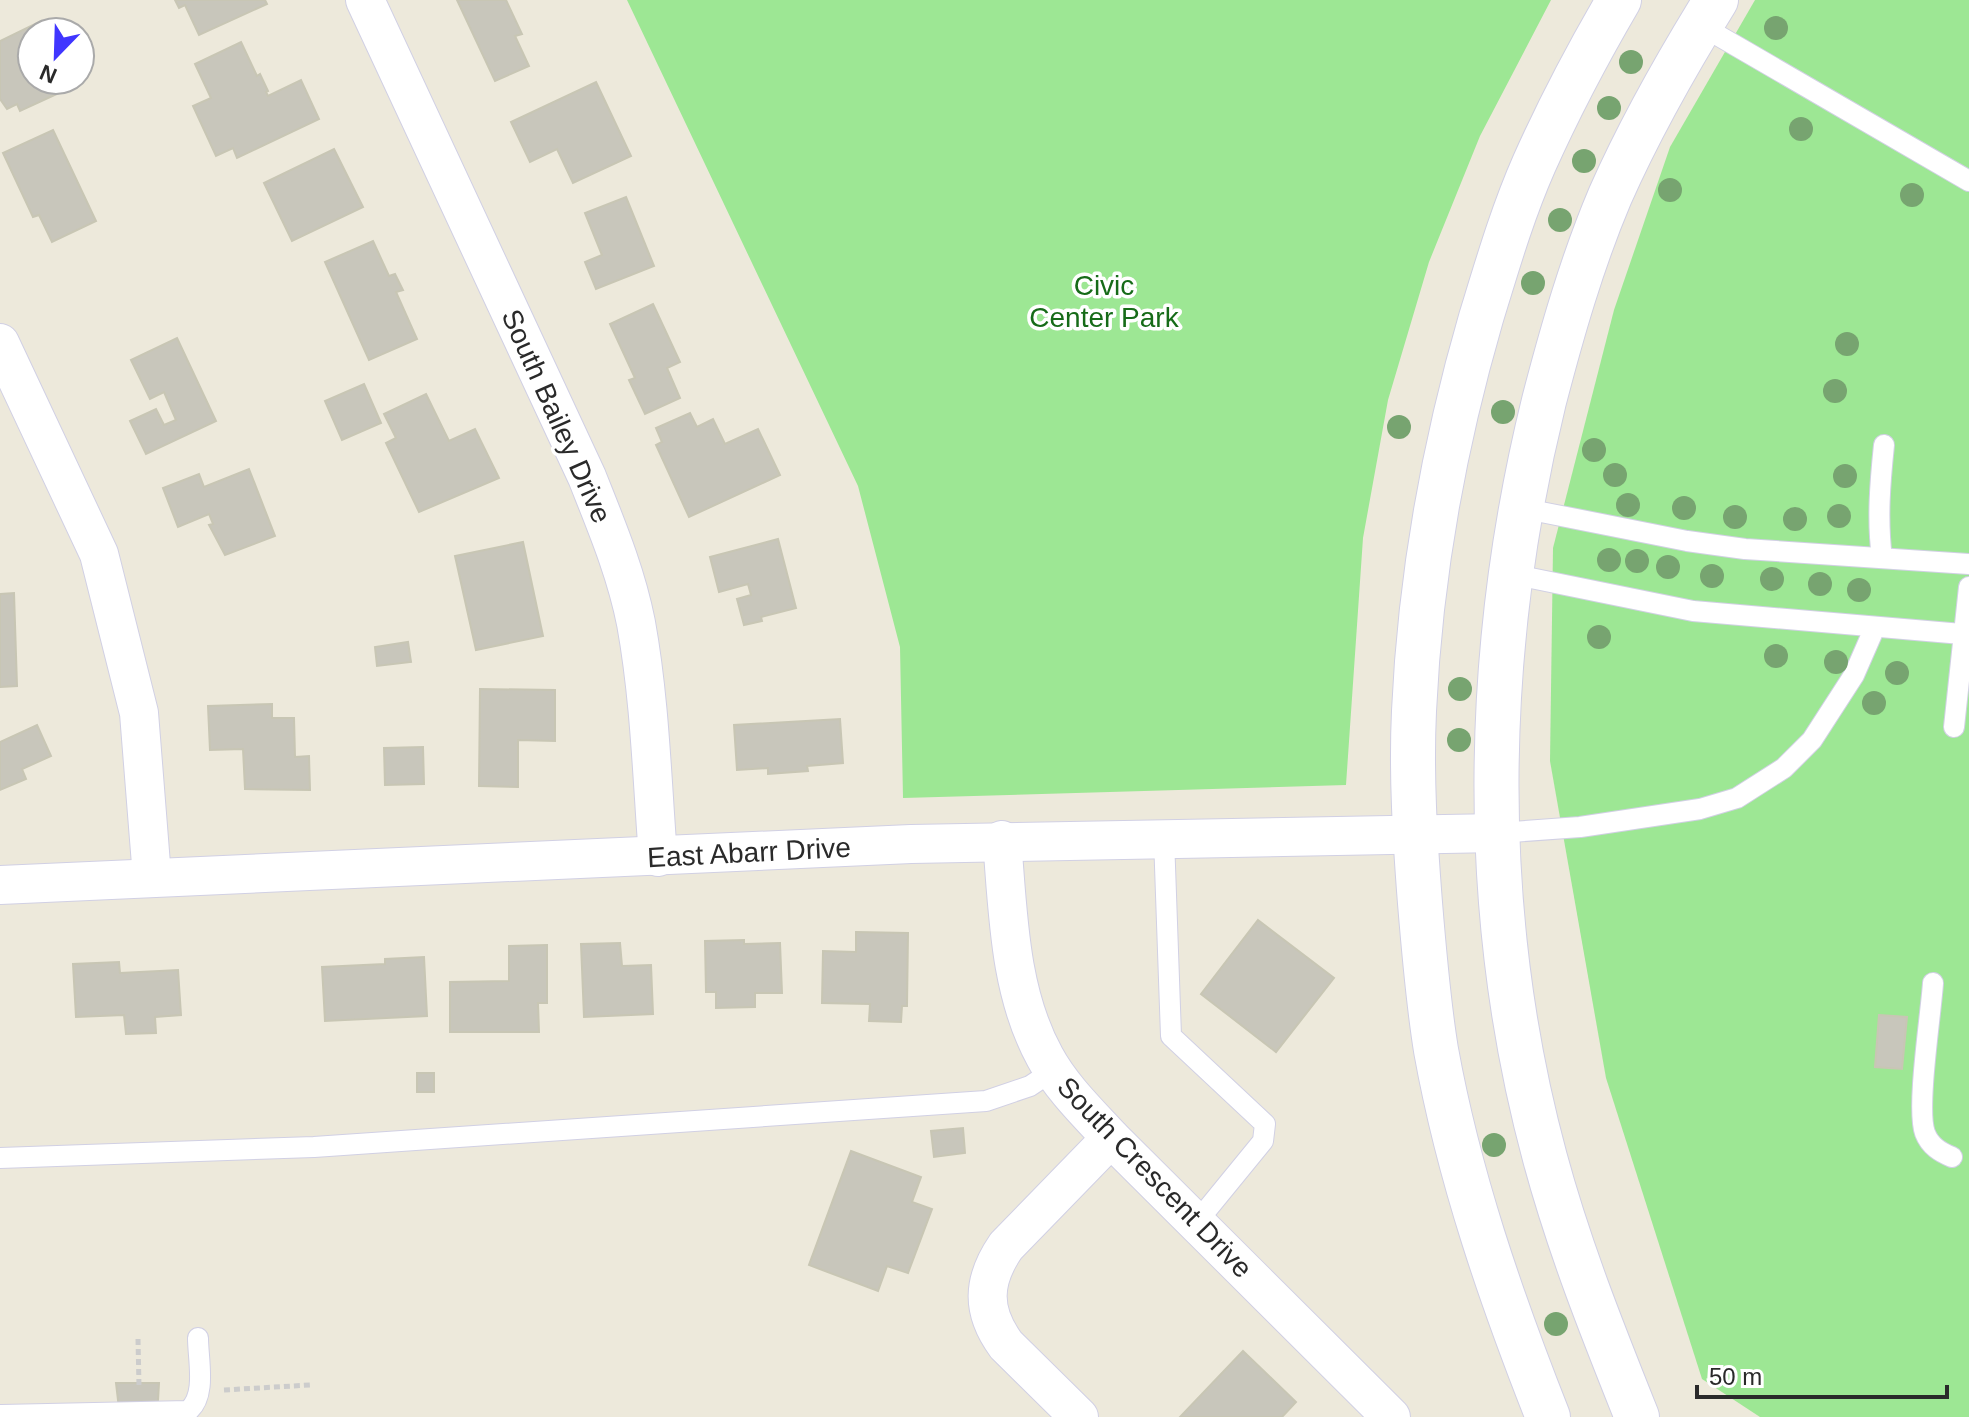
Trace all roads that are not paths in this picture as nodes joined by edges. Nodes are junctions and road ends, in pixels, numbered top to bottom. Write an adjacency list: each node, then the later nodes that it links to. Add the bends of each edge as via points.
1 (365, 0): 19 (street, South Bailey Drive, via 617,552 643,676)
2 (1619, 0): 16 (main road, via 1533,166 1492,282 1455,417 1420,631)
3 (1708, 13): 4 (lane); 7 (main road, via 1632,149 1590,248 1552,371)
4 (1969, 181)
5 (0, 343): 20 (street, via 99,554 139,713)
6 (1884, 445): 8 (lane, via 1879,499)
7 (1521, 508): 8 (lane, via 1701,543); 10 (main road)
8 (1882, 558): 9 (lane)
9 (1969, 564)
10 (1511, 574): 12 (lane, via 1693,611); 15 (main road, via 1496,717)
11 (1969, 587): 13 (lane)
12 (1875, 627): 13 (lane); 15 (lane, via 1854,675 1812,740 1784,768 1737,798 1700,809 1580,827)
13 (1962, 634): 14 (lane)
14 (1954, 727)
15 (1498, 833): 16 (street, East Abarr Drive); 33 (main road, via 1518,1035 1544,1157)
16 (1415, 834): 17 (street, East Abarr Drive); 32 (main road, via 1427,979 1450,1112 1481,1232)
17 (1164, 838): 18 (street, East Abarr Drive); 27 (lane, via 1171,1036 1265,1124 1263,1141)
18 (1002, 840): 19 (street, East Abarr Drive); 23 (street, South Crescent Drive, via 1017,975 1035,1036)
19 (658, 857): 20 (street, East Abarr Drive)
20 (152, 877): 21 (street, East Abarr Drive)
21 (0, 885)
22 (1933, 983): 25 (lane, via 1922,1119 1930,1143)
23 (1054, 1070): 24 (street, South Crescent Drive); 26 (lane, via 1030,1086 986,1101 314,1147)
24 (1111, 1138): 27 (street, South Crescent Drive); 30 (street, via 1006,1246 994,1264 986,1298 1006,1345)
25 (1952, 1157)
26 (0, 1158)
27 (1196, 1223): 31 (street, South Crescent Drive)
28 (198, 1338): 29 (lane, via 199,1395 188,1411)
29 (1, 1414)
30 (1079, 1417)
31 (1391, 1417)
32 (1548, 1417)
33 (1637, 1417)

